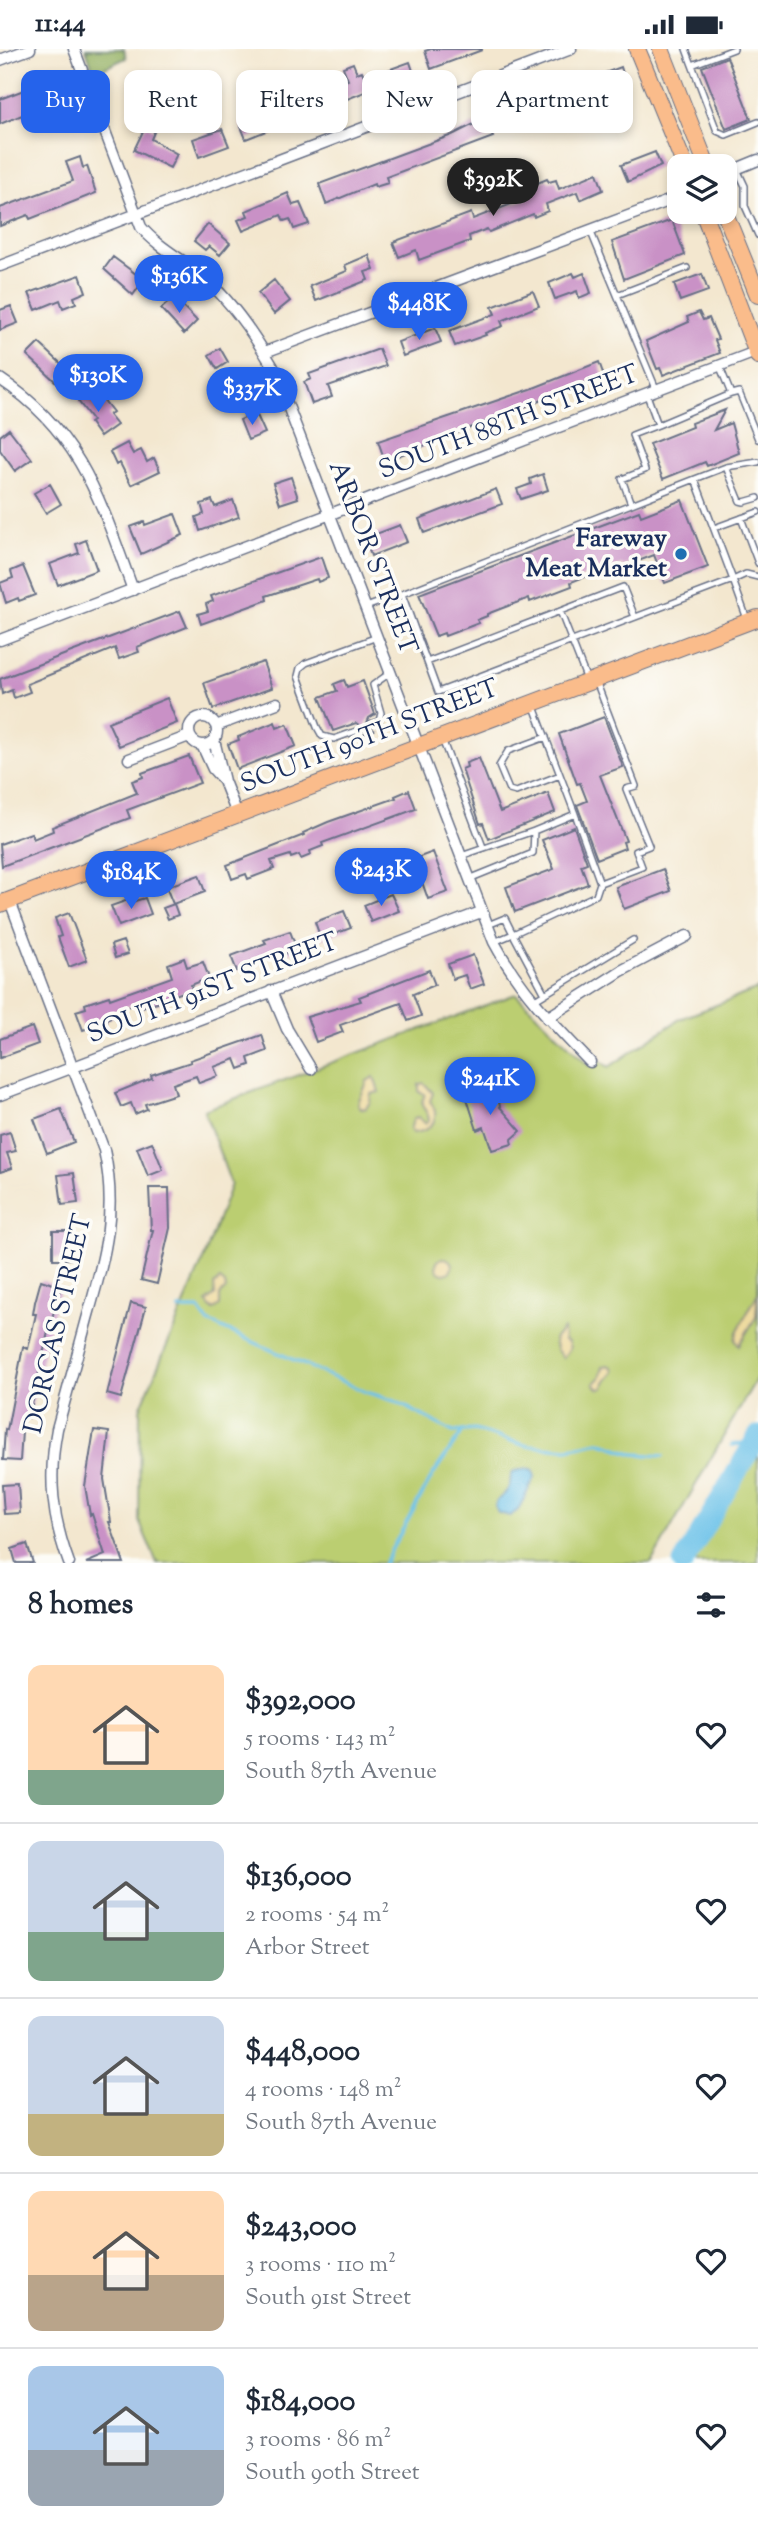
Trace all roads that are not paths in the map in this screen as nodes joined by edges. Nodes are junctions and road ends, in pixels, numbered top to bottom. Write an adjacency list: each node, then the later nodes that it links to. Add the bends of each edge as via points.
1 (30, 49): 8 (street)
2 (74, 49): 16 (street, ARBOR STREET)
3 (571, 49): 16 (street)
4 (637, 49): 11 (main road)
5 (661, 49): 12 (main road)
6 (686, 49): 9 (lane)
7 (734, 49): 9 (lane)
8 (0, 60)
9 (692, 65): 10 (lane, via 717,131 726,135)
10 (758, 122)
11 (680, 154)
12 (702, 154)
13 (758, 160): 14 (street)
14 (737, 169): 20 (lane, via 745,186 745,206)
15 (667, 201): 19 (street)
16 (136, 215): 21 (street); 25 (street, ARBOR STREET, via 148,235 224,296)
17 (708, 224): 26 (main road)
18 (729, 224): 24 (main road)
19 (590, 230): 23 (lane); 25 (street)
20 (758, 235)
21 (0, 266)
22 (687, 268): 23 (lane)
23 (617, 295): 29 (lane)
24 (758, 295)
25 (264, 352): 39 (street, ARBOR STREET, via 285,391)
26 (757, 353): 27 (street, SOUTH 88TH STREET)
27 (720, 367): 29 (street, SOUTH 88TH STREET); 30 (lane)
28 (0, 379): 45 (street, via 43,413 75,452 105,513)
29 (652, 393): 31 (lane); 39 (street, SOUTH 88TH STREET)
30 (731, 394): 31 (lane); 32 (lane, via 739,392)
31 (658, 425): 37 (lane, via 632,435 645,470 622,479)
32 (758, 439)
33 (758, 462): 34 (lane)
34 (726, 467): 35 (lane); 36 (lane, via 740,501)
35 (695, 479): 37 (lane); 41 (lane)
36 (758, 498)
37 (631, 504): 46 (lane)
38 (758, 512): 40 (lane)
39 (330, 515): 45 (street, SOUTH 88TH STREET); 47 (street, ARBOR STREET)
40 (741, 518): 41 (lane); 42 (lane)
41 (714, 528): 44 (lane)
42 (758, 563)
43 (758, 577): 44 (lane, via 746,574)
44 (733, 580): 49 (lane); 50 (lane)
45 (133, 590): 52 (street, SOUTH 88TH STREET)
46 (402, 594): 47 (lane); 54 (lane)
47 (366, 607): 51 (street, ARBOR STREET)
48 (559, 611): 49 (lane, via 623,587); 53 (lane); 54 (lane)
49 (635, 617): 53 (lane)
50 (753, 620): 56 (main road, SOUTH 90TH STREET)
51 (377, 637): 55 (street, ARBOR STREET); 61 (lane, via 306,663 298,676 322,736 334,739)
52 (0, 640)
53 (571, 642): 54 (lane, via 438,692); 56 (lane)
54 (427, 662)
55 (391, 673): 59 (lane, via 373,685 381,713 379,721); 67 (street, ARBOR STREET)
56 (591, 679): 57 (main road, SOUTH 90TH STREET); 77 (lane, via 636,786 626,789 649,846 636,851 642,867)
57 (532, 702): 63 (main road, SOUTH 90TH STREET); 64 (lane)
58 (276, 703): 60 (street)
59 (372, 724)
60 (216, 726): 62 (street, via 209,718 197,717 189,726); 65 (street)
61 (359, 730)
62 (189, 736): 66 (street); 68 (street)
63 (441, 736): 67 (main road, SOUTH 90TH STREET); 74 (lane)
64 (546, 737): 69 (lane); 69 (lane, via 508,751 499,766 509,790 516,792)
65 (214, 740): 66 (street); 70 (street)
66 (202, 745): 70 (street)
67 (419, 745): 71 (main road, SOUTH 90TH STREET); 75 (street, ARBOR STREET)
68 (129, 759)
69 (560, 775): 72 (lane)
70 (224, 781): 71 (street)
71 (237, 814): 78 (main road, SOUTH 90TH STREET)
72 (575, 814): 73 (lane); 77 (lane)
73 (534, 831): 74 (lane); 76 (lane, via 533,853)
74 (483, 847): 75 (lane)
75 (460, 856): 76 (street, ARBOR STREET)
76 (469, 879): 79 (street, ARBOR STREET)
77 (600, 883): 81 (lane, via 596,895)
78 (5, 902): 90 (street, DORCAS STREET)
79 (481, 912): 80 (street, ARBOR STREET); 85 (street, SOUTH 91ST STREET)
80 (487, 926): 81 (lane, via 505,918); 84 (street, ARBOR STREET)
81 (513, 934): 84 (lane); 86 (lane)
82 (687, 936): 88 (street)
83 (633, 940): 86 (lane)
84 (494, 943): 87 (street, ARBOR STREET)
85 (271, 991): 90 (street, SOUTH 91ST STREET); 91 (street)
86 (545, 994): 87 (lane)
87 (532, 1001): 88 (street, ARBOR STREET)
88 (547, 1018): 89 (street, ARBOR STREET)
89 (590, 1062)
90 (73, 1066): 92 (street, SOUTH 91ST STREET); 93 (street, DORCAS STREET, via 104,1150 110,1212 105,1253 53,1451 55,1518)
91 (311, 1069)
92 (0, 1095)
93 (69, 1563)

